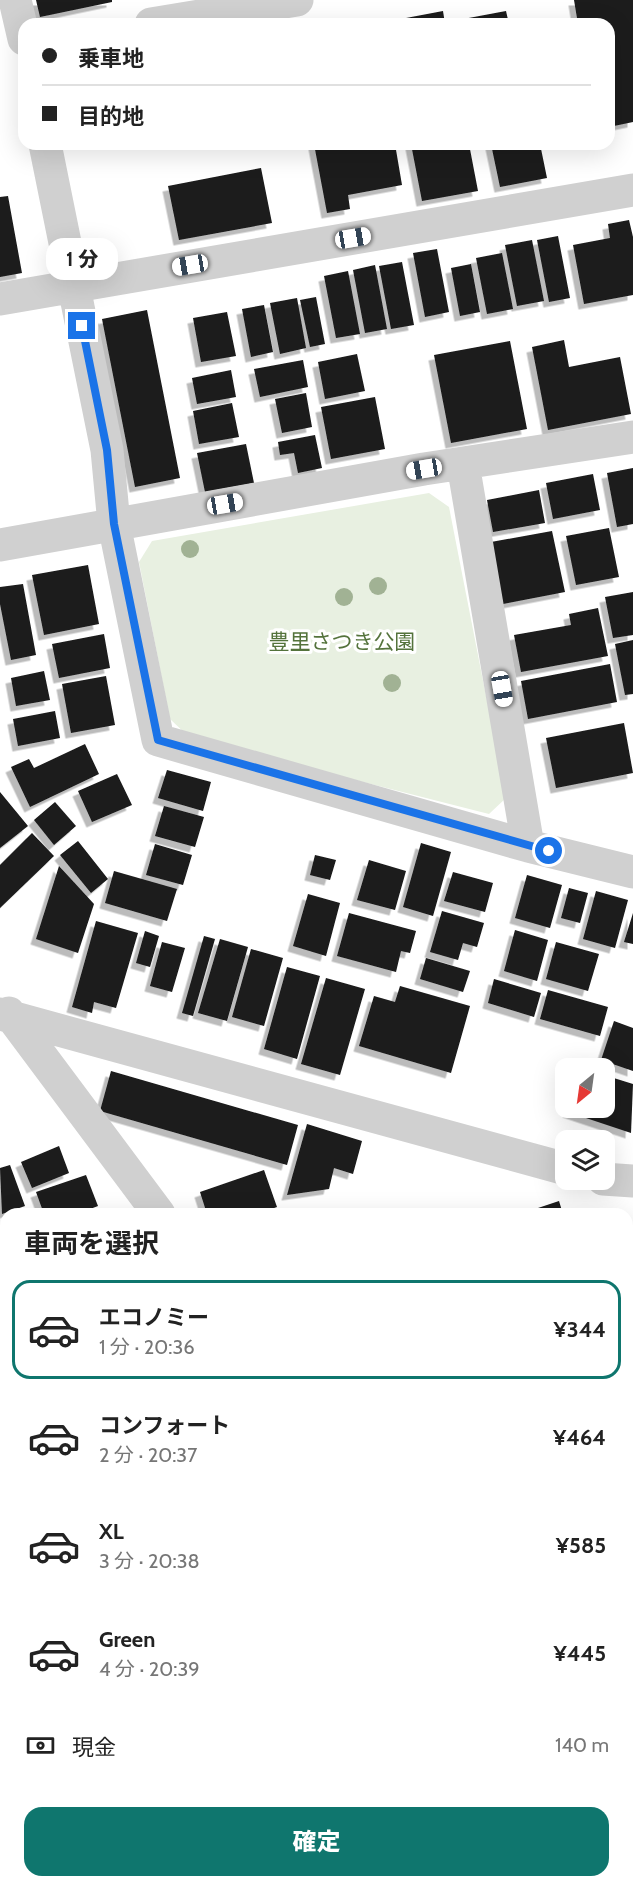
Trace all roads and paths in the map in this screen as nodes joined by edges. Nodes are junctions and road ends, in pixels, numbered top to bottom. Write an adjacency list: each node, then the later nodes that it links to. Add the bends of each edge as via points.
1 (15, 0): 3 (street)
2 (297, 0): 4 (street)
3 (19, 18)
4 (188, 18)
5 (18, 46): 6 (street)
6 (0, 49)
7 (46, 150): 9 (street)
8 (633, 190): 9 (street)
9 (74, 285): 10 (street); 13 (street, via 107,450)
10 (0, 299)
11 (633, 437): 12 (street)
12 (464, 464): 13 (street); 15 (street)
13 (114, 524): 14 (street); 15 (street, via 158,740)
14 (0, 545)
15 (528, 846): 16 (street)
16 (633, 872)
17 (5, 1011): 18 (street); 21 (street)
18 (555, 1166)
19 (615, 1180): 20 (street)
20 (633, 1181)
21 (150, 1208)

